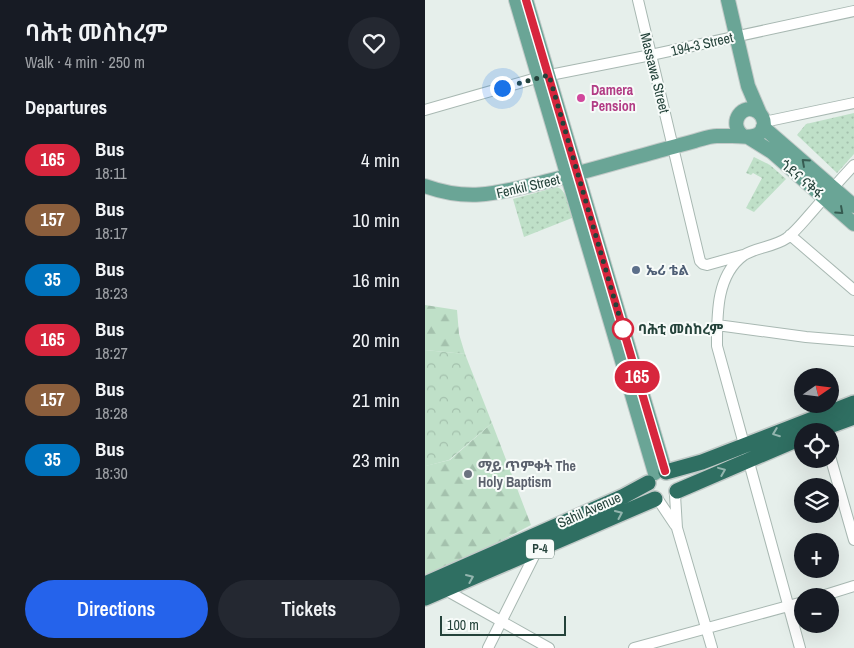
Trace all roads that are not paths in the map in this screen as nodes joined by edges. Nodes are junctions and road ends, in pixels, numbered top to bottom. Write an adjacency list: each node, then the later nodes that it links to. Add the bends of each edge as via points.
1 (516, 0): 8 (main road)
2 (526, 0): 8 (main road)
3 (638, 0): 7 (street, Massawa Street)
4 (728, 0): 6 (main road, ጎደና ናቅፋ)
5 (854, 11): 6 (street, 194-3 Street)
6 (736, 36): 7 (street, 194-3 Street); 9 (main road, ጎደና ናቅፋ)
7 (651, 55): 8 (street, 194-3 Street); 16 (street, Massawa Street)
8 (545, 76): 11 (street, 194-3 Street); 18 (main road)
9 (748, 86): 12 (main road); 13 (main road, ጎደና ናቅፋ)
10 (854, 103): 13 (street)
11 (425, 110)
12 (740, 114): 13 (main road, via 753,110); 14 (main road); 15 (main road, via 737,129)
13 (763, 121): 15 (main road, via 759,134); 20 (main road, ጎደና ናቅፋ, one-way to 13)
14 (716, 136): 15 (main road, Fenkil Street); 16 (main road, Fenkil Street)
15 (745, 136): 20 (main road, ጎደና ናቅፋ)
16 (673, 146): 18 (main road, Fenkil Street); 24 (street, Massawa Street, via 703,264)
17 (854, 165): 20 (street)
18 (573, 174): 19 (main road, Fenkil Street, via 473,196 451,194); 36 (main road)
19 (425, 186)
20 (829, 193): 21 (main road, ጎደና ናቅፋ); 22 (main road, ጎደና ናቅፋ, one-way to 22); 23 (street)
21 (854, 206)
22 (854, 224)
23 (790, 235): 24 (street, via 776,244); 25 (street)
24 (745, 254): 26 (street, via 725,277)
25 (854, 290)
26 (717, 324): 27 (street, via 806,337); 34 (street, via 717,346)
27 (854, 340)
28 (854, 403): 30 (highway)
29 (854, 417): 31 (highway)
30 (826, 423)
31 (834, 423)
32 (794, 436): 34 (highway, one-way to 34)
33 (794, 440): 34 (highway)
34 (746, 453): 36 (highway); 37 (highway, one-way to 34); 47 (street)
35 (833, 468): 40 (street)
36 (659, 475): 37 (highway, via 671,474 677,481); 38 (highway, via 650,494); 42 (highway, P-4, via 619,499)
37 (676, 493): 38 (highway, via 668,501); 39 (street)
38 (657, 500): 39 (street); 41 (highway, Sahil Avenue / P-4, one-way to 38)
39 (677, 528): 49 (street)
40 (854, 540)
41 (537, 550): 42 (highway, Sahil Avenue / P-4, one-way to 41); 48 (street)
42 (435, 584): 45 (highway, Sahil Avenue / P-4); 48 (street)
43 (854, 586): 44 (street)
44 (839, 591)
45 (425, 598)
46 (794, 605): 47 (street)
47 (789, 606): 49 (street); 54 (street)
48 (501, 620): 50 (street); 51 (street)
49 (706, 627): 52 (street); 53 (street)
50 (488, 648)
51 (549, 648)
52 (633, 648)
53 (712, 648)
54 (800, 648)

